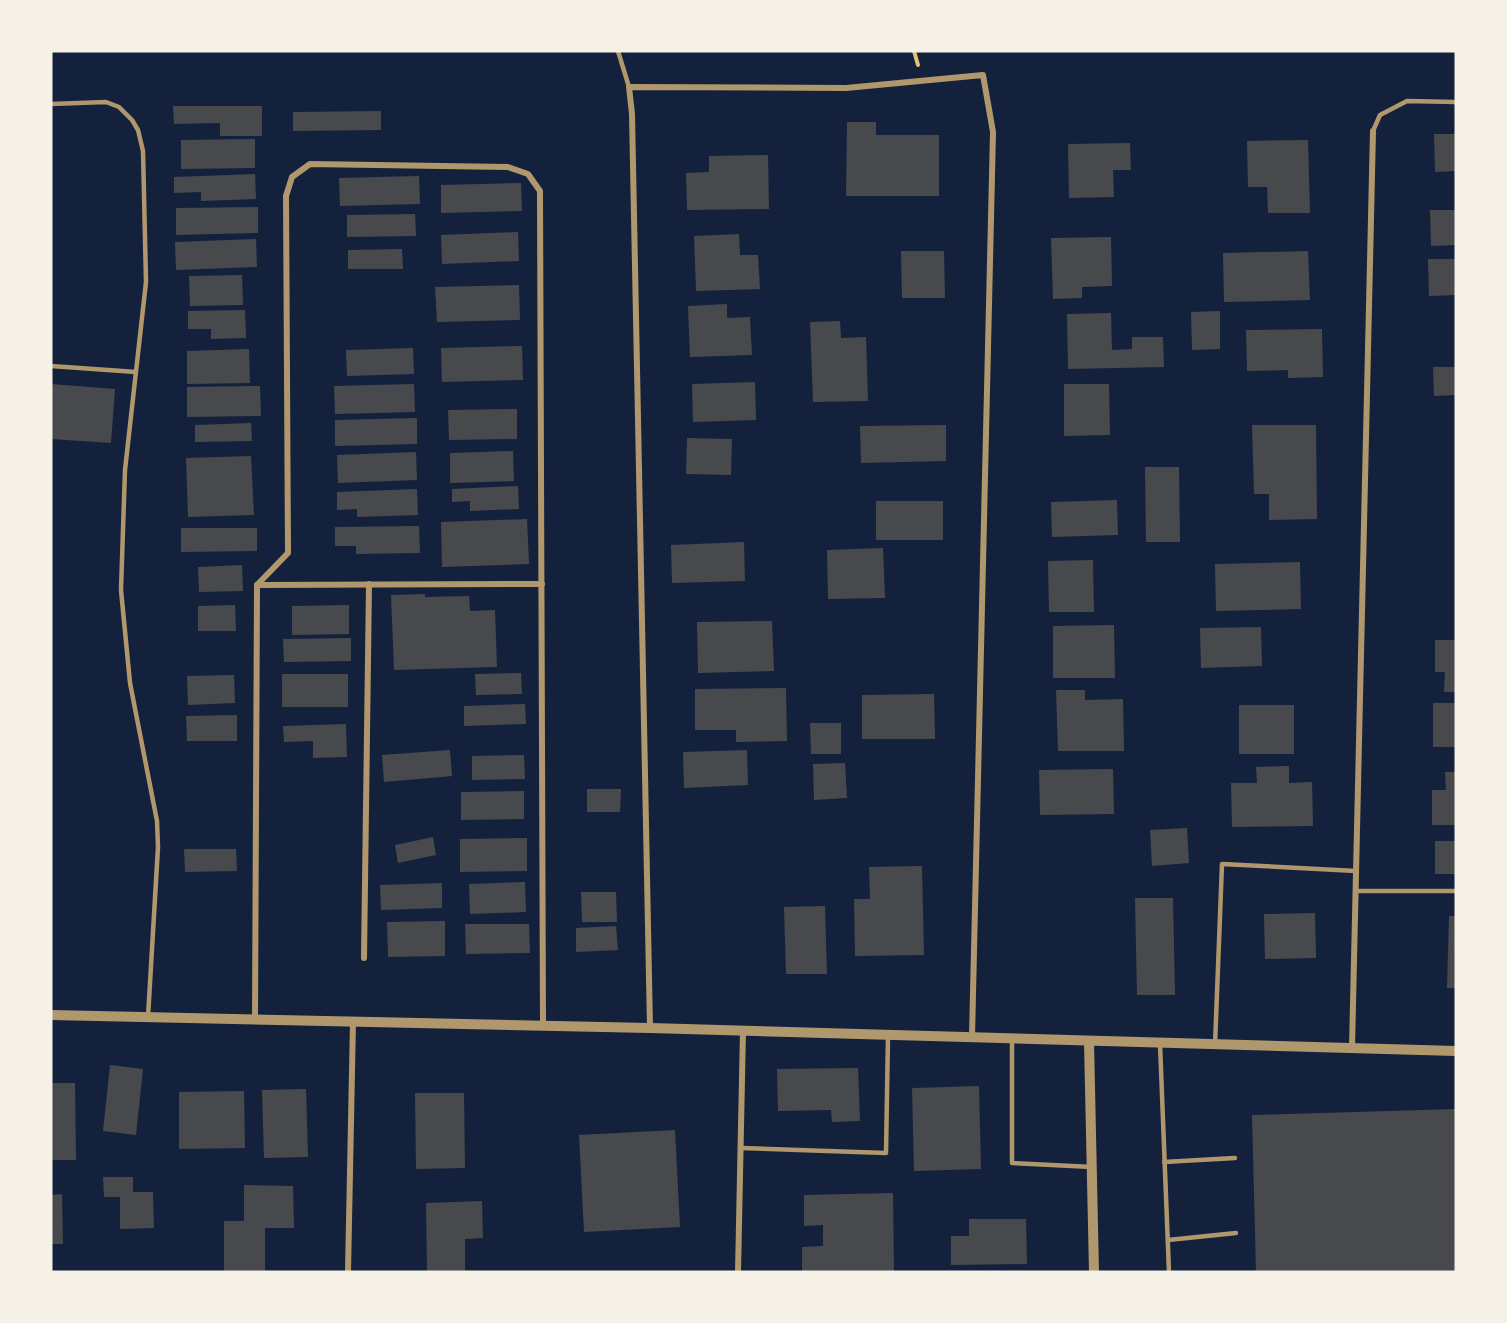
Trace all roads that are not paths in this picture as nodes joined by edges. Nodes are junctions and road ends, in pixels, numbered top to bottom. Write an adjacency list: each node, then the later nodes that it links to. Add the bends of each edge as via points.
1 (618, 51): 2 (lane)
2 (629, 87): 20 (street); 23 (street, via 846,88 983,75 993,132)
3 (1456, 102): 5 (lane, via 1407,101 1380,116)
4 (51, 104): 7 (lane, via 106,102 118,107 138,130 146,282)
5 (1373, 131): 11 (street)
6 (51, 366): 7 (lane)
7 (136, 372): 16 (lane, via 126,470 121,590 130,683 157,821)
8 (369, 584): 9 (street); 10 (street); 14 (street)
9 (542, 584): 10 (street, via 540,191 528,174 508,167 310,164 292,177 286,196 288,553); 19 (street)
10 (257, 585): 17 (street)
11 (1356, 871): 12 (street); 27 (lane, via 1222,864)
12 (1355, 891): 13 (lane); 28 (street)
13 (1456, 891)
14 (364, 958)
15 (51, 1015): 16 (street)
16 (148, 1017): 17 (street)
17 (255, 1019): 18 (street)
18 (353, 1022): 19 (street); 36 (street)
19 (543, 1026): 20 (street)
20 (650, 1028): 21 (street)
21 (743, 1030): 22 (street); 30 (street)
22 (888, 1035): 23 (street); 30 (lane, via 886,1153)
23 (972, 1037): 24 (street)
24 (1012, 1038): 25 (street); 33 (lane, via 1012,1163)
25 (1089, 1041): 26 (street); 33 (street)
26 (1160, 1043): 27 (street); 32 (lane)
27 (1215, 1045): 28 (street)
28 (1352, 1048): 29 (street)
29 (1456, 1051)
30 (740, 1148): 37 (street)
31 (1235, 1158): 32 (lane)
32 (1164, 1162): 35 (lane)
33 (1092, 1167): 38 (street)
34 (1236, 1233): 35 (lane)
35 (1168, 1240): 39 (lane)
36 (348, 1272)
37 (738, 1272)
38 (1094, 1272)
39 (1169, 1272)

